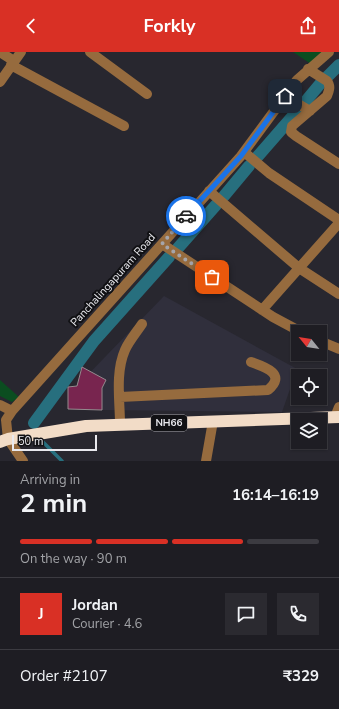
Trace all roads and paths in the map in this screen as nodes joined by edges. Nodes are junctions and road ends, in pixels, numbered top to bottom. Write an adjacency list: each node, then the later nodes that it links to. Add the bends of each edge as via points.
1 (0, 52): 5 (street)
2 (21, 52): 5 (street)
3 (90, 52): 8 (street)
4 (329, 52): 6 (street, Panchalingapuram Road)
5 (13, 63): 7 (street); 11 (street)
6 (308, 70): 9 (street, Panchalingapuram Road, via 296,80); 10 (street, via 327,81 329,87 327,96)
7 (0, 82)
8 (147, 94)
9 (285, 96): 10 (street); 12 (street, Panchalingapuram Road)
10 (310, 111): 13 (street, via 292,126 291,132)
11 (124, 126)
12 (244, 152): 14 (street, Panchalingapuram Road); 15 (street, via 269,173)
13 (339, 164)
14 (209, 191): 16 (street, Panchalingapuram Road); 17 (street)
15 (339, 222): 17 (street)
16 (162, 244): 19 (street); 27 (street, Panchalingapuram Road)
17 (299, 268): 18 (street); 19 (street)
18 (339, 294)
19 (262, 310): 21 (street)
20 (142, 324): 25 (street, via 122,358 119,373)
21 (291, 326)
22 (327, 343): 23 (street)
23 (339, 349)
24 (251, 362): 25 (street, via 273,372 276,380 268,390)
25 (120, 397): 30 (street)
26 (0, 405): 27 (street)
27 (12, 411): 31 (street, Panchalingapuram Road, via 6,420)
28 (338, 413): 29 (highway, NH66)
29 (213, 421): 30 (highway, NH66); 33 (street)
30 (120, 424): 31 (highway, NH66, via 86,426)
31 (4, 438): 32 (street)
32 (23, 461)
33 (206, 461)

